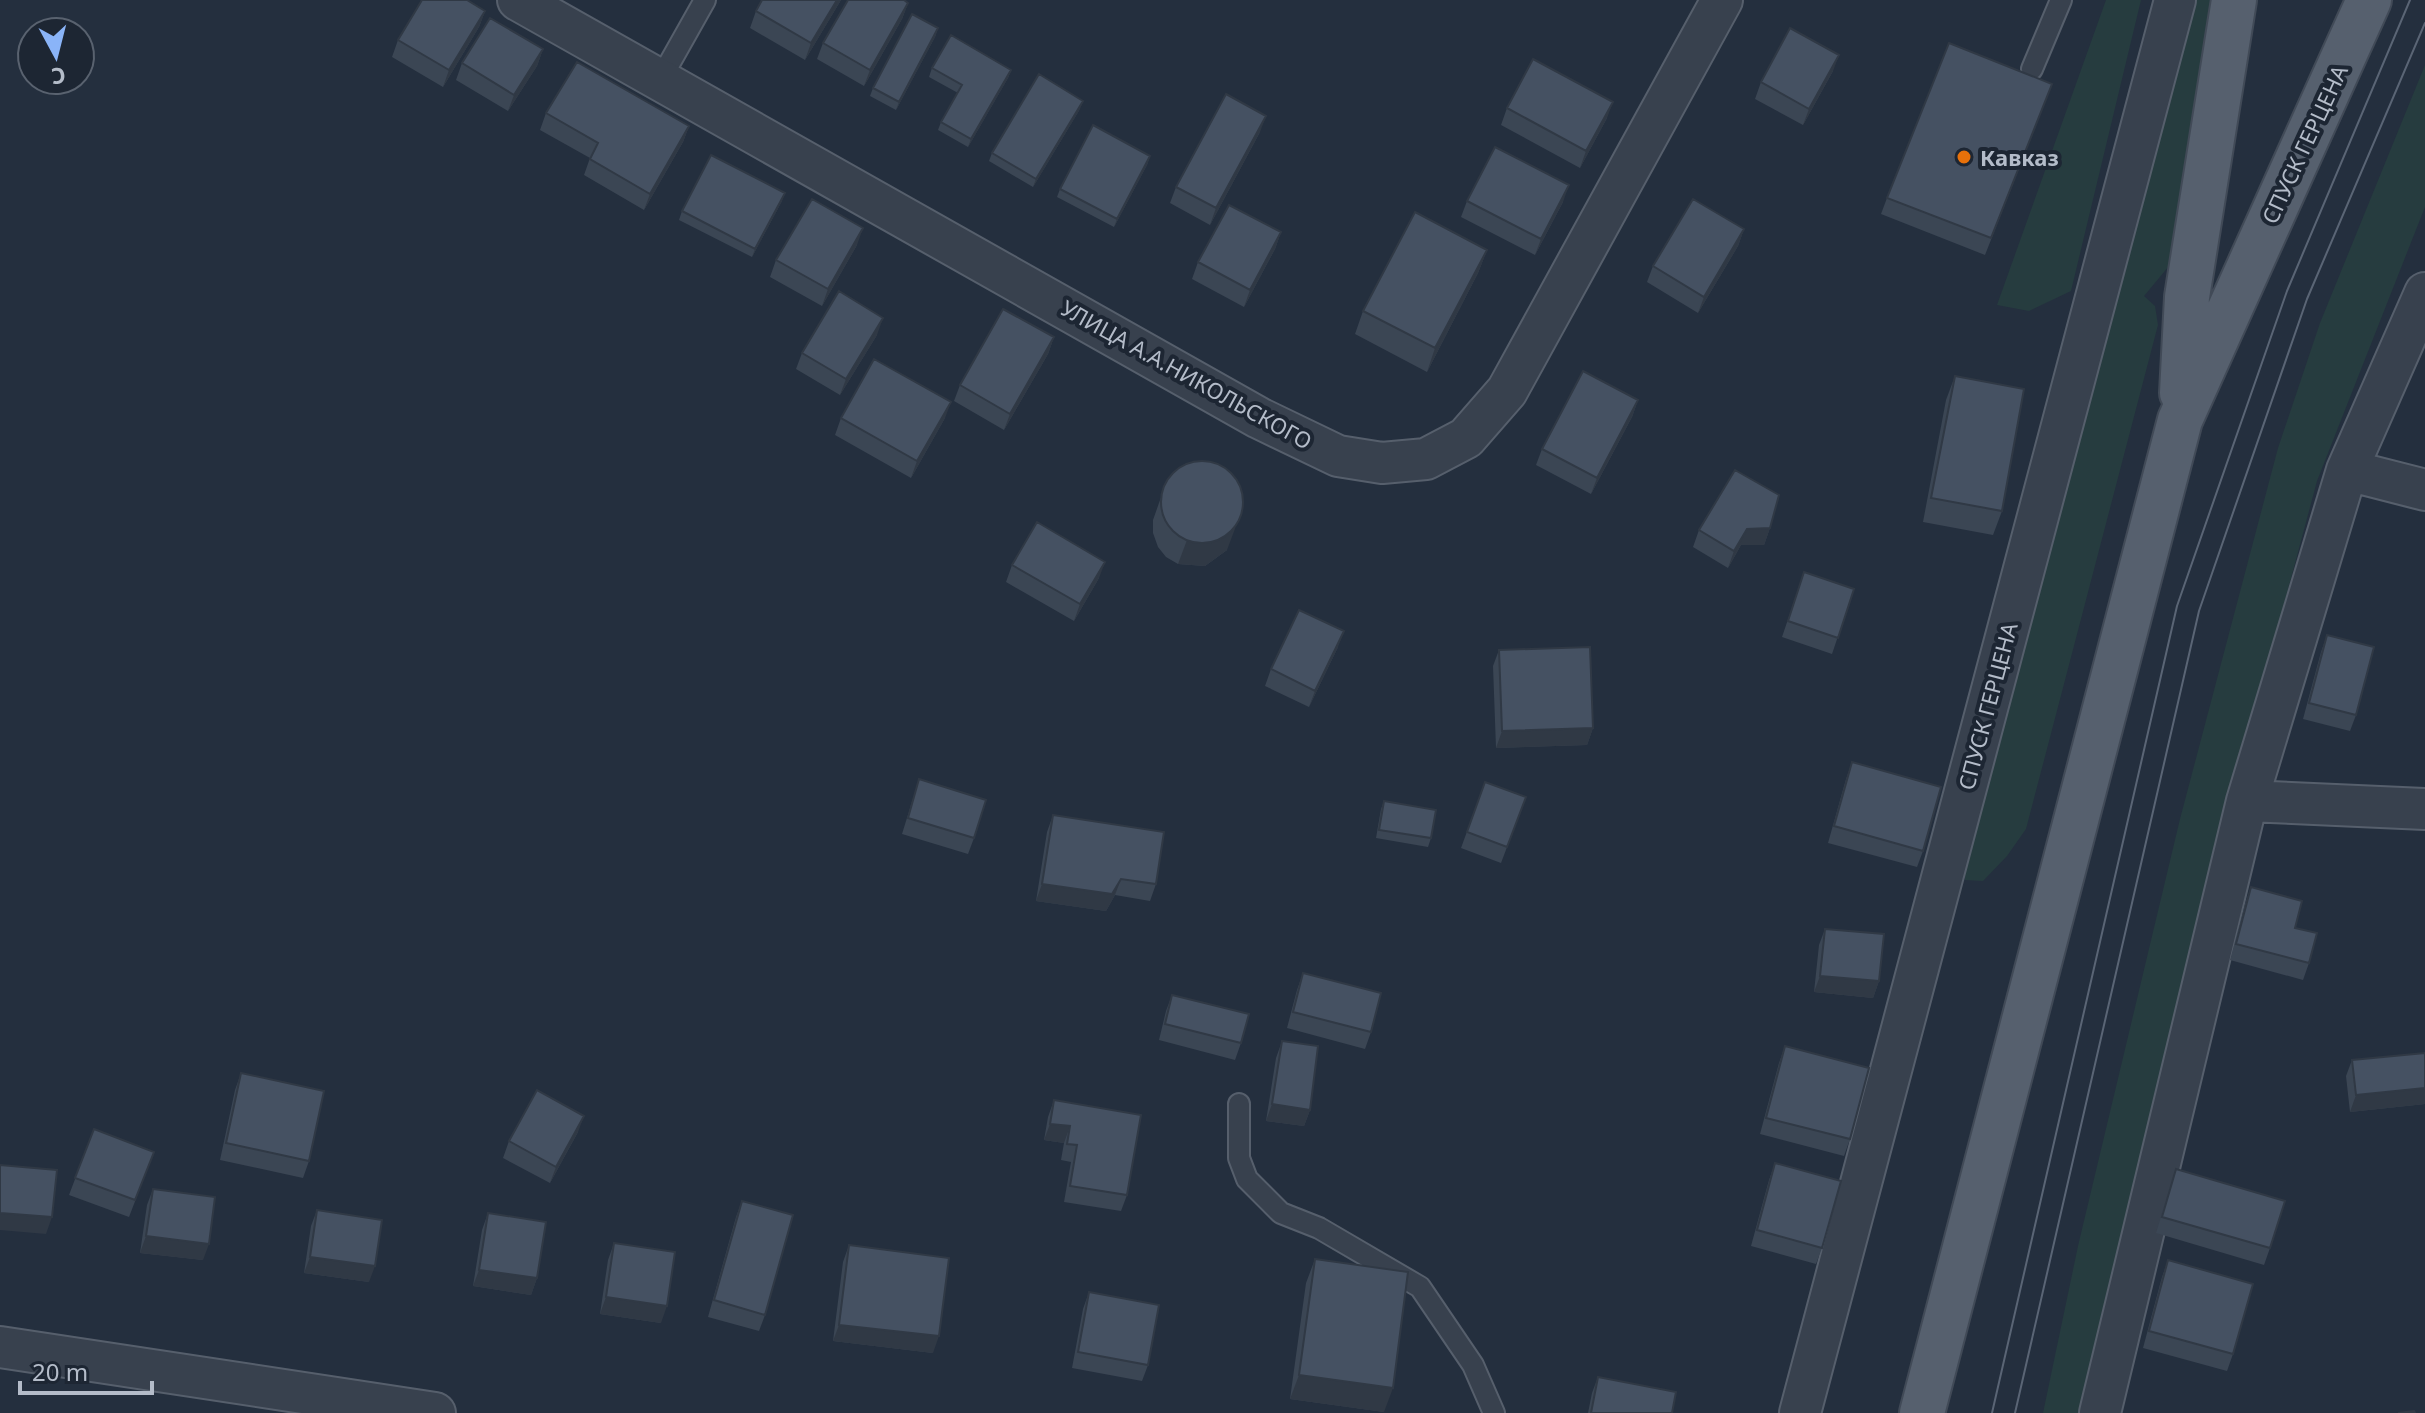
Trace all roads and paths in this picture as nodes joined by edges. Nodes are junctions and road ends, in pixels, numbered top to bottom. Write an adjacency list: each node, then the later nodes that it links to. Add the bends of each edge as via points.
1 (518, 0): 9 (street, УЛИЦА А.А.НИКОЛЬСКОГО)
2 (705, 0): 9 (lane)
3 (1722, 0): 9 (street, УЛИЦА А.А.НИКОЛЬСКОГО, via 1507,391 1466,438 1426,459 1382,463 1338,456 1259,418)
4 (2061, 0): 8 (lane)
5 (2175, 0): 20 (street, СПУСК ГЕРЦЕНА)
6 (2234, 0): 11 (main road, СПУСК ГЕРЦЕНА, via 2187,297)
7 (2369, 0): 11 (main road, СПУСК ГЕРЦЕНА)
8 (2032, 69)
9 (660, 80)
10 (2425, 293): 12 (street)
11 (2180, 420): 21 (main road, СПУСК ГЕРЦЕНА)
12 (2347, 470): 13 (street); 14 (street)
13 (2425, 490)
14 (2247, 801): 15 (street); 22 (street)
15 (2425, 809)
16 (1239, 1104): 19 (lane, via 1239,1158 1247,1179 1281,1213 1319,1228 1420,1287 1473,1365)
17 (0, 1347): 18 (street)
18 (435, 1413)
19 (1494, 1413)
20 (1800, 1413)
21 (1922, 1413)
22 (2100, 1413)

